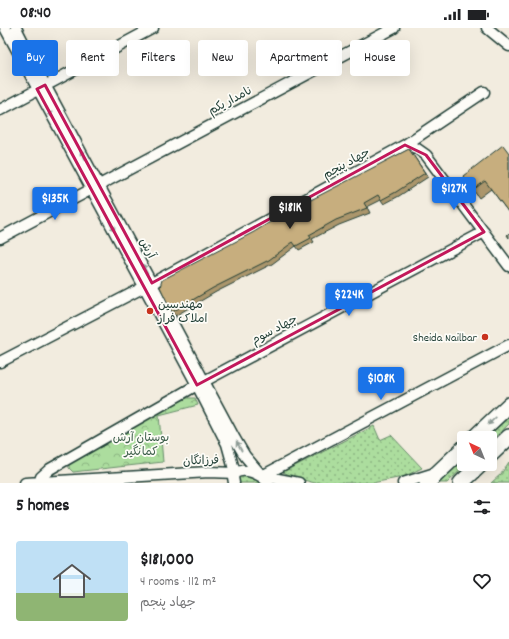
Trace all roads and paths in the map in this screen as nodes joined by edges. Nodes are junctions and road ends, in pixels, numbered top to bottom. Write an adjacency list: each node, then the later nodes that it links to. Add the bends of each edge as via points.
1 (5, 28): 7 (street, آرش)
2 (16, 28): 7 (street, آرش)
3 (153, 28): 7 (street)
4 (394, 28): 11 (street, نامدار یکم)
5 (487, 28): 6 (street)
6 (509, 46)
7 (41, 87): 9 (street); 11 (street, آرش)
8 (484, 92): 10 (street, جهاد پنجم)
9 (0, 110)
10 (404, 145): 12 (street, via 416,148 426,155); 15 (street, جهاد پنجم)
11 (95, 186): 13 (street, نامدار یکم); 15 (street, آرش)
12 (484, 232): 14 (street); 18 (street, جهاد سوم)
13 (0, 238)
14 (509, 266)
15 (148, 285): 17 (street, جهاد پنجم); 18 (street, آرش)
16 (509, 345): 27 (street)
17 (0, 362)
18 (201, 383): 26 (street, آرش, via 227,444); 27 (street, آرش, one-way to 18, via 245,456); 29 (street, جهاد سوم, via 50,469 41,477)
19 (509, 405): 20 (highway, one-way to 20)
20 (481, 431)
21 (509, 437): 22 (highway)
22 (497, 448)
23 (457, 455): 25 (highway)
24 (474, 471): 33 (highway)
25 (439, 472): 31 (street); 32 (highway)
26 (234, 478): 27 (street, فرزانگان, via 243,470); 29 (street, فرزانگان, via 209,472)
27 (265, 480): 30 (street)
28 (25, 483): 29 (street, فرزانگان)
29 (39, 483)
30 (298, 483)
31 (403, 483)
32 (427, 483)
33 (461, 483)

